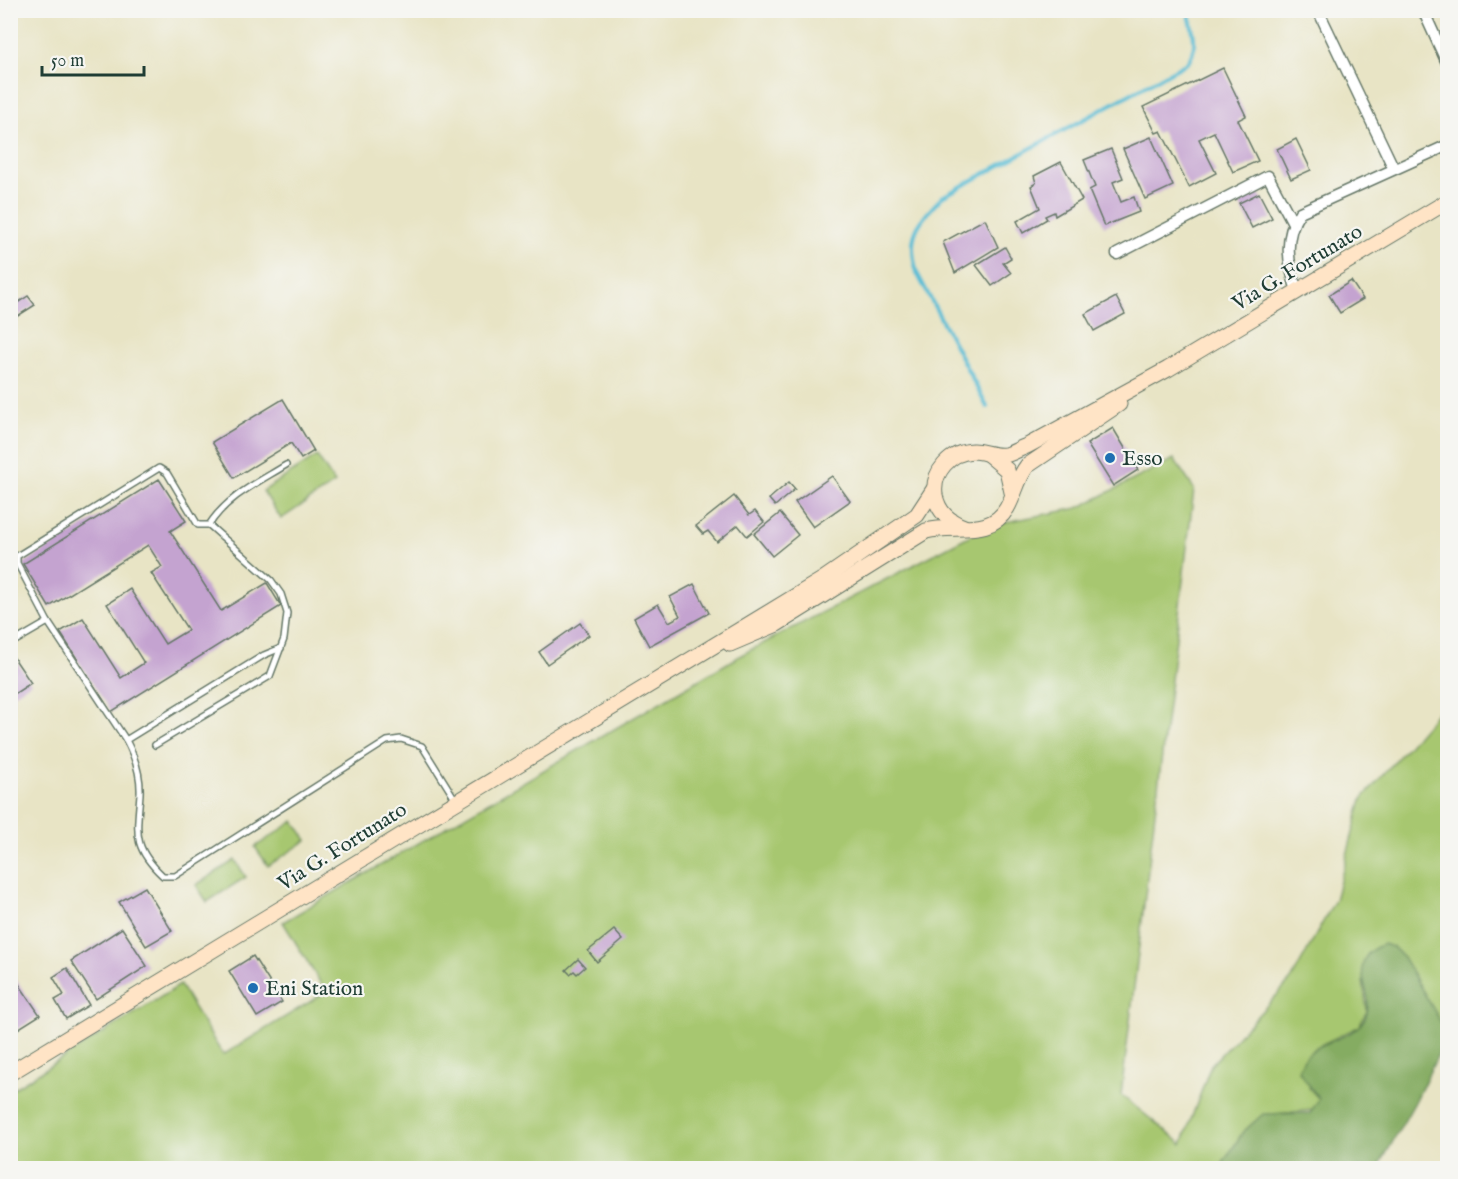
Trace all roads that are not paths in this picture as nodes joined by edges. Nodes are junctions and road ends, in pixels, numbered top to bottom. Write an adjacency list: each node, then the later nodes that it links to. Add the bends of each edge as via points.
1 (1318, 10): 5 (street)
2 (1423, 10): 3 (street)
3 (1448, 65)
4 (1448, 145): 5 (street)
5 (1394, 169): 7 (street, via 1300,212)
6 (1448, 201): 9 (main road, Via G. Fortunato)
7 (1293, 223): 8 (street, via 1268,176); 9 (street, via 1288,262)
8 (1117, 254)
9 (1297, 291): 10 (main road, Via G. Fortunato)
10 (1168, 369): 11 (main road, via 1027,446 1005,455); 14 (main road, via 1027,466)
11 (988, 454): 13 (main road, via 963,452 952,457 943,466); 14 (main road, via 1006,470)
12 (286, 465): 15 (lane, via 233,497)
13 (934, 489): 16 (main road, via 942,513); 20 (main road, via 917,515)
14 (1012, 494): 16 (main road, via 1001,517 990,525)
15 (209, 525): 17 (lane, via 198,525 167,473 159,468 17,555 17,563); 19 (lane, via 271,580 281,594 287,613)
16 (964, 527): 20 (main road, via 926,531 777,624)
17 (48, 622): 18 (lane); 21 (lane)
18 (10, 644)
19 (281, 648): 21 (lane); 22 (lane, via 270,676)
20 (697, 658): 23 (main road, Via G. Fortunato)
21 (126, 740): 23 (lane, via 139,774 136,829 140,847 163,876 175,876 387,741 401,739 422,746)
22 (155, 745)
23 (456, 801): 24 (main road, Via G. Fortunato)
24 (10, 1073)

